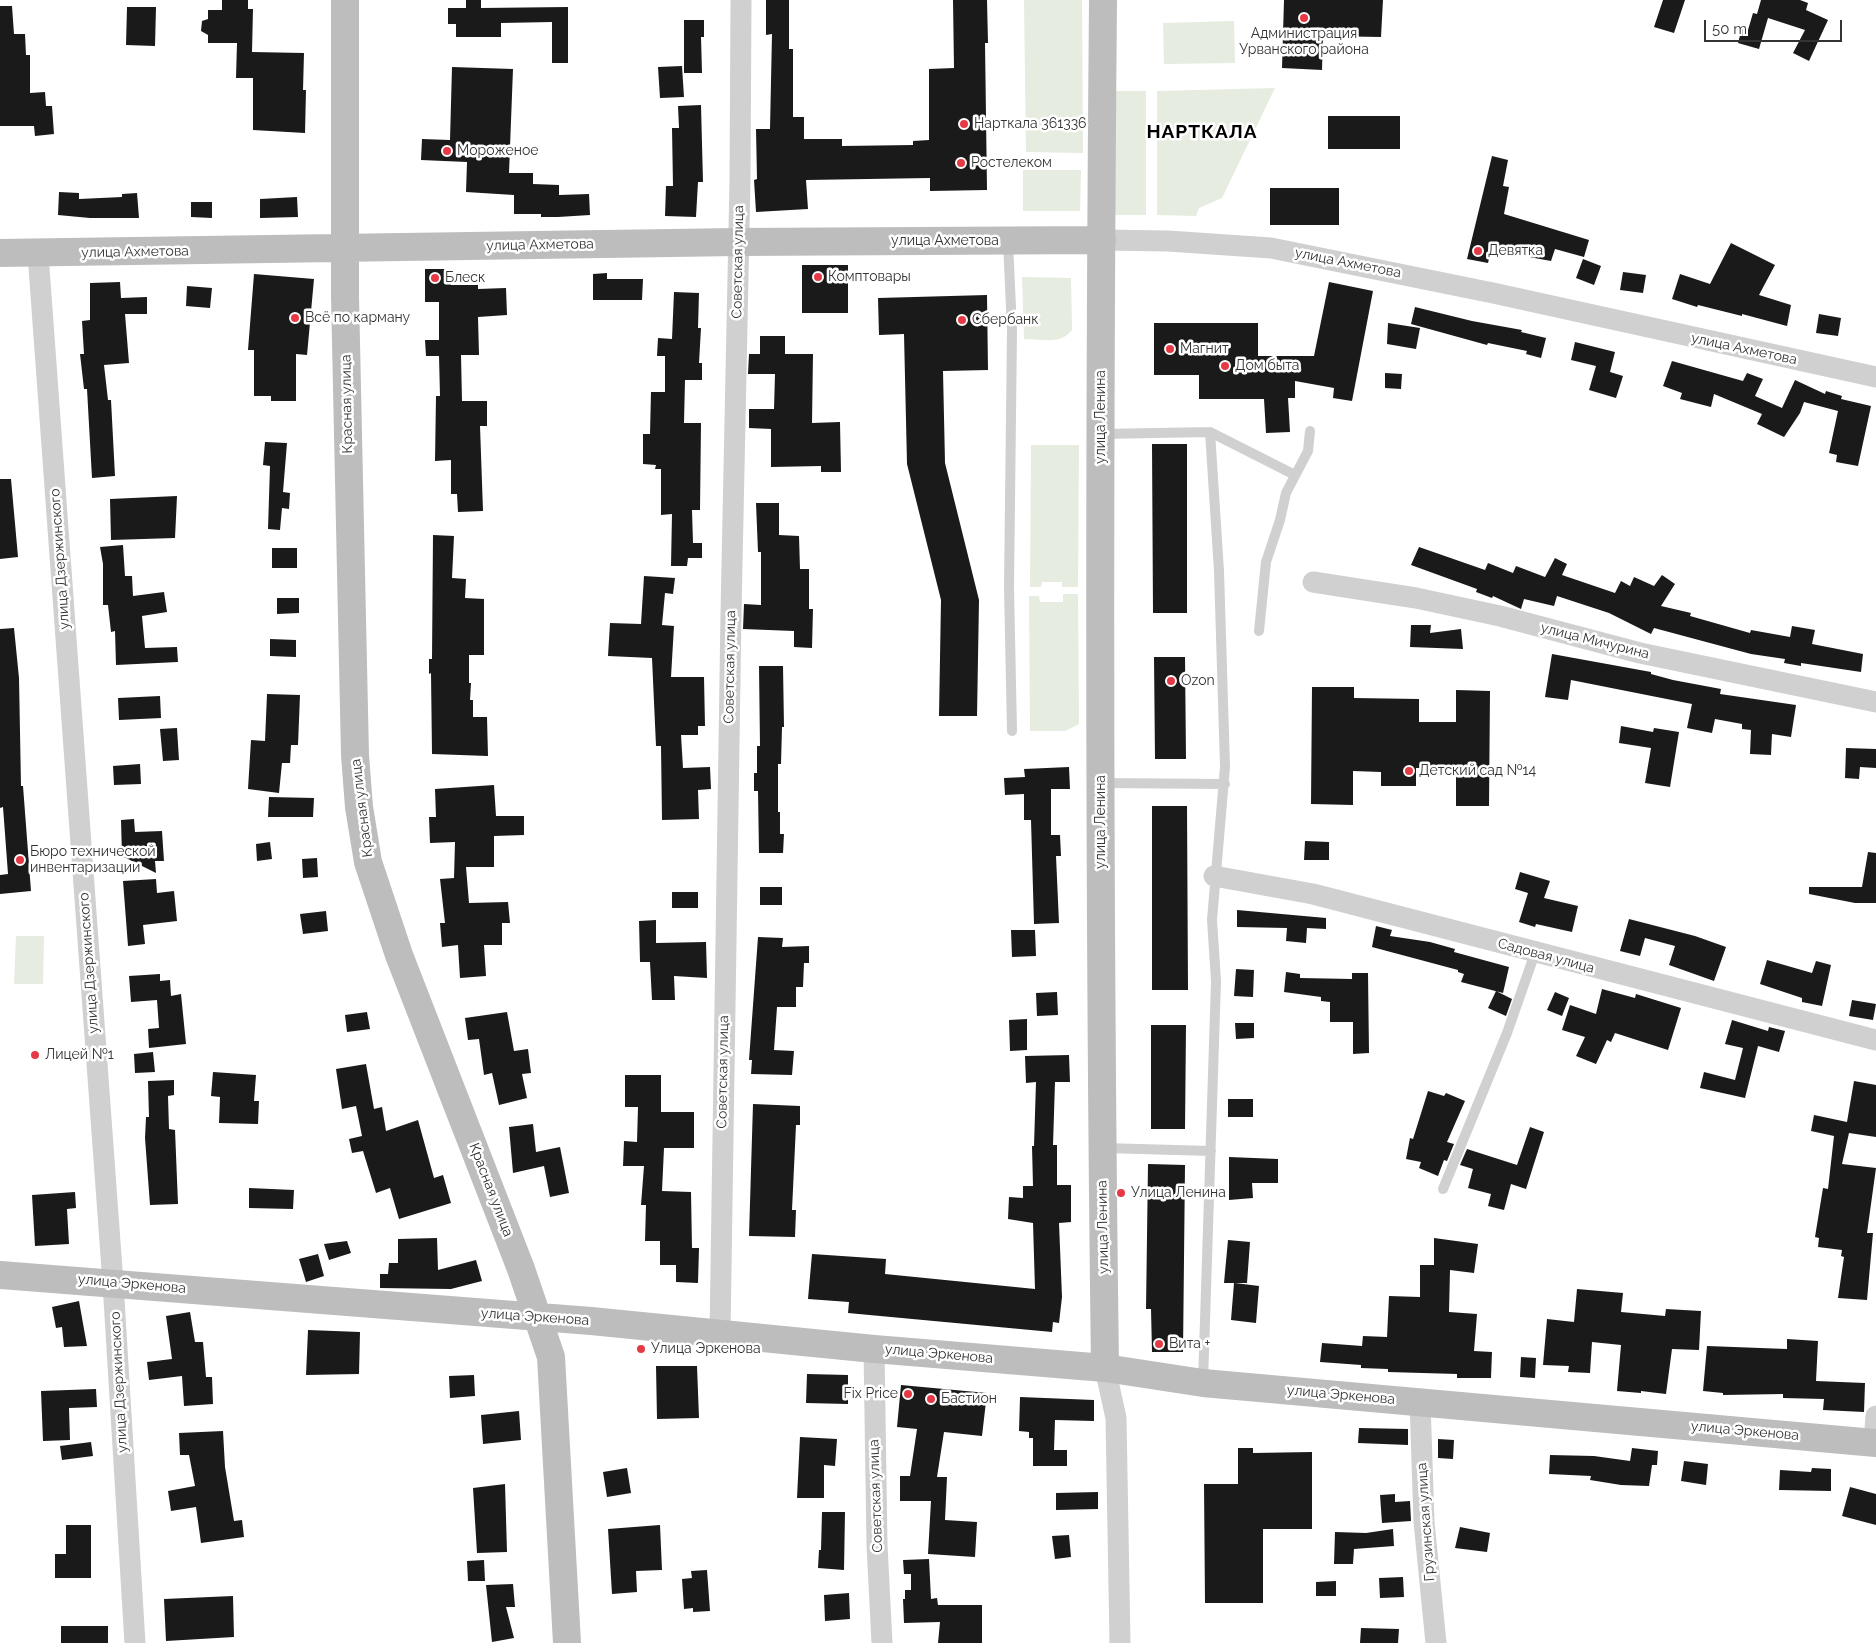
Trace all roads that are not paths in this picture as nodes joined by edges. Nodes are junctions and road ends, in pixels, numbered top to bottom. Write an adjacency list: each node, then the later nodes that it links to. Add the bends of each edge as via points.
1 (345, 0): 7 (street, Красная улица)
2 (741, 0): 6 (street, Советская улица)
3 (1103, 0): 4 (street, улица Ленина)
4 (1102, 240): 5 (street, улица Ахметова); 10 (street, улица Ахметова, via 1168,241 1290,251); 13 (street, улица Ленина)
5 (1008, 241): 6 (street, улица Ахметова); 18 (lane, via 1012,339 1009,578)
6 (738, 242): 7 (street, улица Ахметова); 30 (street, Советская улица)
7 (345, 248): 9 (street, улица Ахметова); 29 (street, Красная улица, via 355,755 368,862 399,955 521,1268)
8 (0, 253): 9 (street, улица Ахметова)
9 (38, 254): 28 (street, улица Дзержинского)
10 (1876, 377)
11 (1310, 431): 14 (lane, via 1308,451)
12 (1210, 432): 13 (lane); 14 (lane); 20 (lane, via 1219,571)
13 (1100, 434): 19 (street, улица Ленина)
14 (1295, 475): 16 (lane, via 1286,493 1266,562)
15 (1313, 582): 17 (street, улица Мичурина, via 1416,598 1500,616 1640,653)
16 (1259, 631)
17 (1876, 702)
18 (1012, 731)
19 (1101, 783): 20 (lane); 24 (street, улица Ленина)
20 (1225, 784): 21 (lane)
21 (1214, 876): 22 (street, Садовая улица, via 1313,894); 25 (lane, via 1212,920 1216,981)
22 (1535, 953): 23 (street, Садовая улица); 26 (lane, via 1507,1033)
23 (1876, 1040)
24 (1102, 1148): 25 (lane); 32 (street, улица Ленина)
25 (1211, 1151): 33 (lane)
26 (1443, 1189)
27 (0, 1275): 28 (street, улица Эркенова)
28 (114, 1282): 29 (street, улица Эркенова); 37 (street, улица Дзержинского)
29 (537, 1318): 30 (street, улица Эркенова); 38 (street, Красная улица, via 551,1357)
30 (720, 1334): 31 (street, улица Эркенова)
31 (874, 1349): 32 (street, улица Эркенова); 39 (street, Советская улица)
32 (1105, 1368): 33 (street, улица Эркенова); 40 (street, улица Ленина, via 1116,1418)
33 (1203, 1383): 34 (street, улица Эркенова)
34 (1420, 1401): 36 (street, улица Эркенова); 41 (street, Грузинская улица, via 1424,1522)
35 (1876, 1416): 36 (street)
36 (1875, 1443)
37 (135, 1643)
38 (567, 1643)
39 (882, 1643)
40 (1120, 1643)
41 (1436, 1643)

